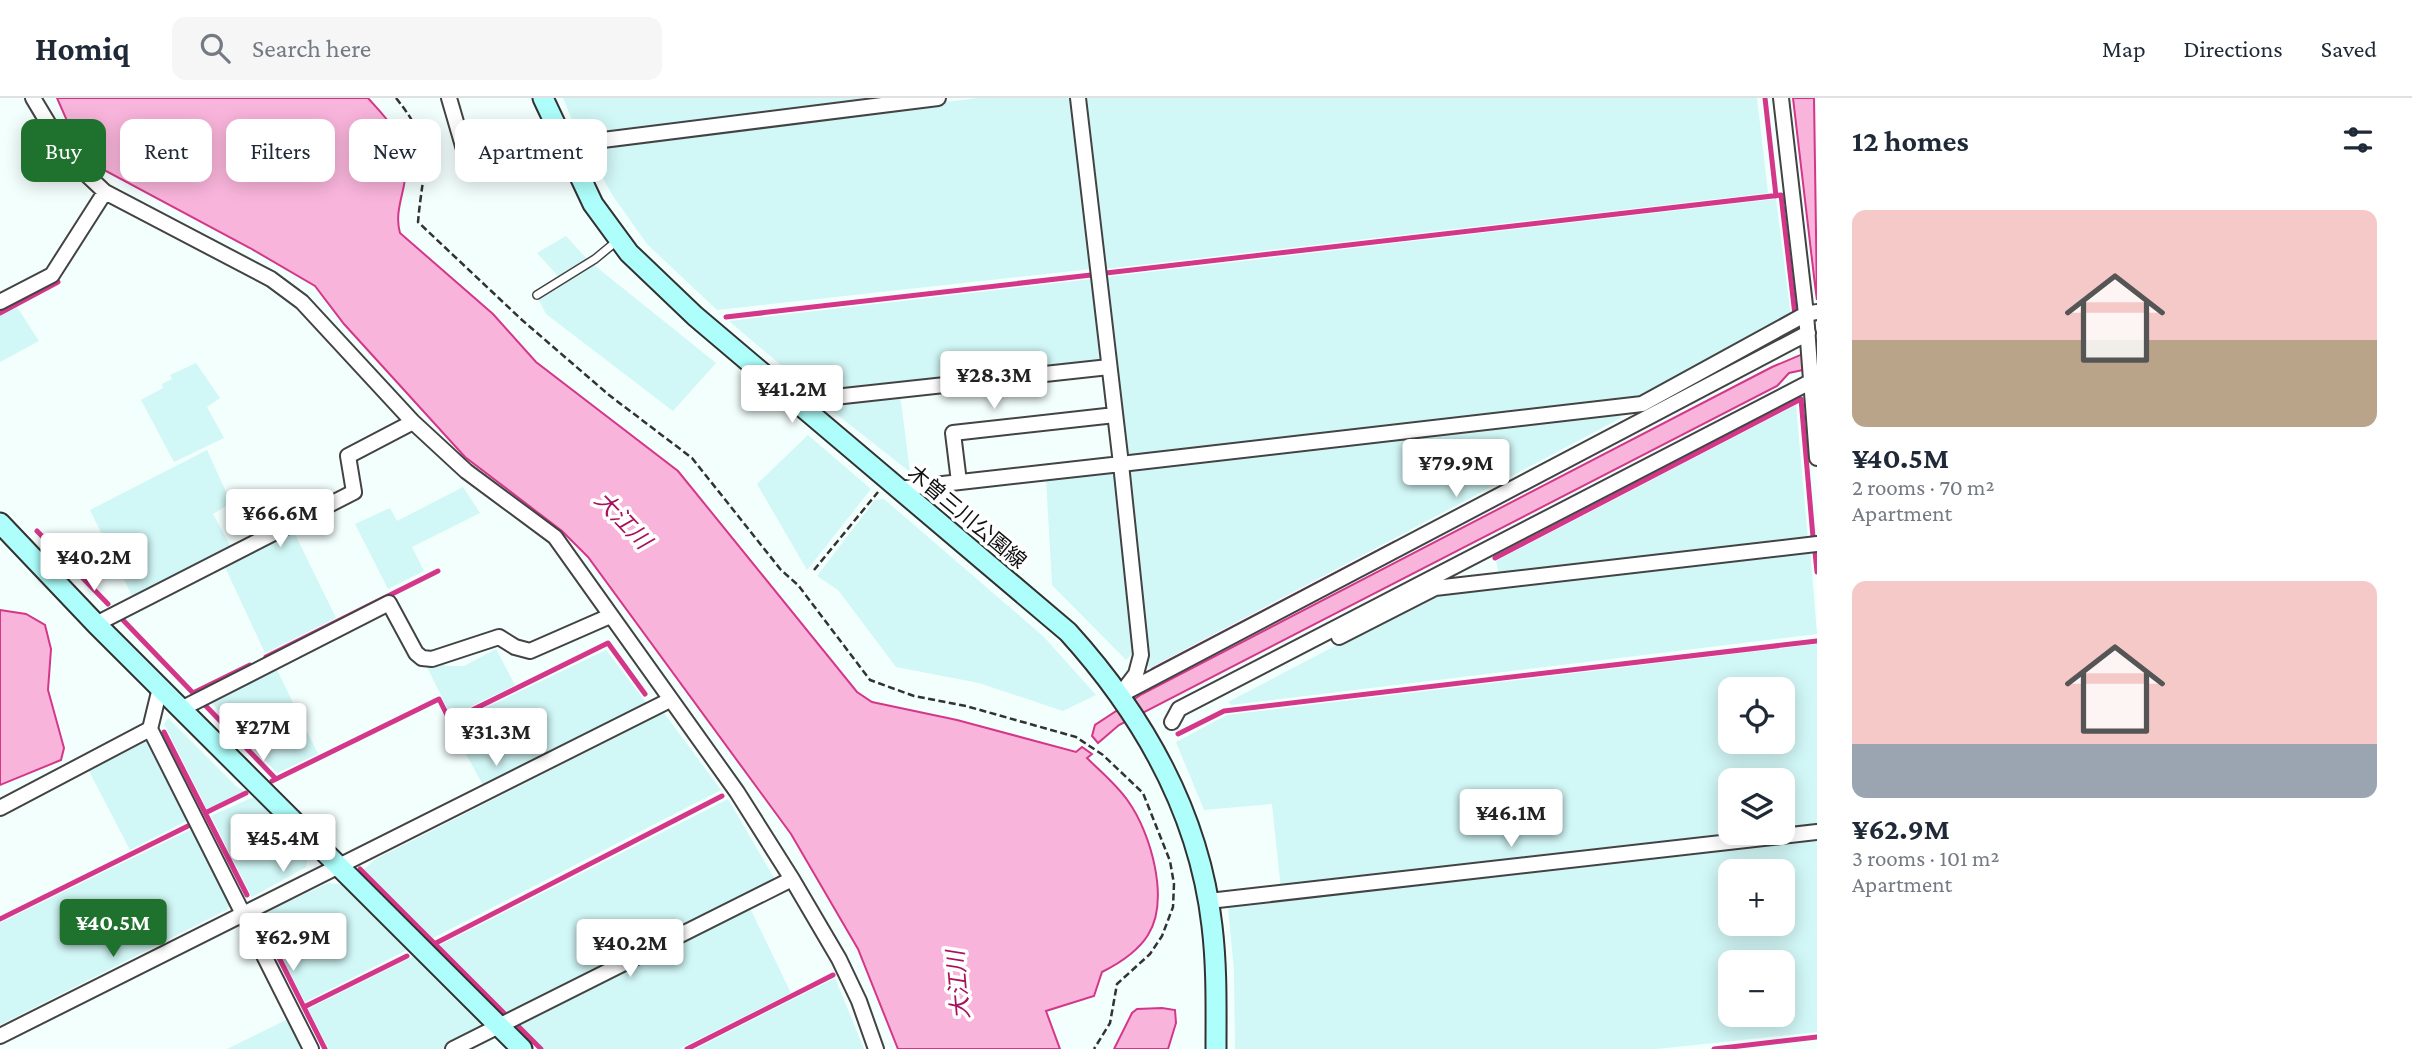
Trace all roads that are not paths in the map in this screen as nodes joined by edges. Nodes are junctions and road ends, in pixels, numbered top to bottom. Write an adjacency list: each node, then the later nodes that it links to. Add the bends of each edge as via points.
1 (33, 98): 11 (street, via 69,158)
2 (449, 98): 7 (street)
3 (543, 98): 8 (main road, 木曽三川公園線)
4 (939, 98): 9 (street)
5 (1079, 98): 17 (street)
6 (1781, 98): 15 (street)
7 (455, 119)
8 (552, 119)
9 (607, 132)
10 (582, 182): 12 (main road, 木曽三川公園線)
11 (105, 192): 14 (street, via 52,275); 21 (street, via 271,279 302,302)
12 (619, 239): 13 (lane); 19 (main road, 木曽三川公園線, via 695,316)
13 (537, 295)
14 (0, 302)
15 (1813, 313): 16 (street); 23 (street, via 1642,404)
16 (1808, 336): 18 (street); 31 (street)
17 (1110, 367): 19 (street, via 816,399); 20 (street)
18 (1810, 378): 22 (street); 34 (street, via 1179,709)
19 (806, 410): 25 (main road, 木曽三川公園線)
20 (1115, 415): 23 (street); 24 (street, via 953,433)
21 (414, 422): 28 (street, via 466,471 555,537); 29 (street, via 348,456 354,492)
22 (1817, 458)
23 (1121, 464): 24 (street); 31 (street, via 1141,654 1136,674)
24 (959, 482): 25 (street)
25 (893, 484): 31 (main road, 木曽三川公園線, via 1068,632)
26 (0, 523): 29 (main road)
27 (1817, 544): 34 (street, via 1435,588)
28 (610, 616): 32 (street); 33 (street, via 530,651 499,637 432,659 416,653 389,603)
29 (96, 624): 30 (main road)
30 (160, 688): 33 (main road); 36 (street)
31 (1122, 697): 35 (main road, 木曽三川公園線)
32 (670, 700): 39 (street); 40 (street)
33 (181, 709): 39 (main road)
34 (1172, 722): 35 (street)
35 (1143, 728): 41 (main road, 木曽三川公園線, via 1185,813)
36 (150, 729): 37 (street); 42 (street)
37 (0, 808)
38 (1817, 832): 41 (street)
39 (338, 867): 42 (street); 43 (main road)
40 (792, 878): 43 (street); 48 (street, via 839,959)
41 (1209, 901): 49 (main road, 木曽三川公園線, via 1216,964)
42 (243, 912): 44 (street); 45 (street)
43 (500, 1026): 46 (street); 47 (main road)
44 (0, 1036)
45 (311, 1049)
46 (453, 1049)
47 (522, 1049)
48 (876, 1049)
49 (1216, 1049)

